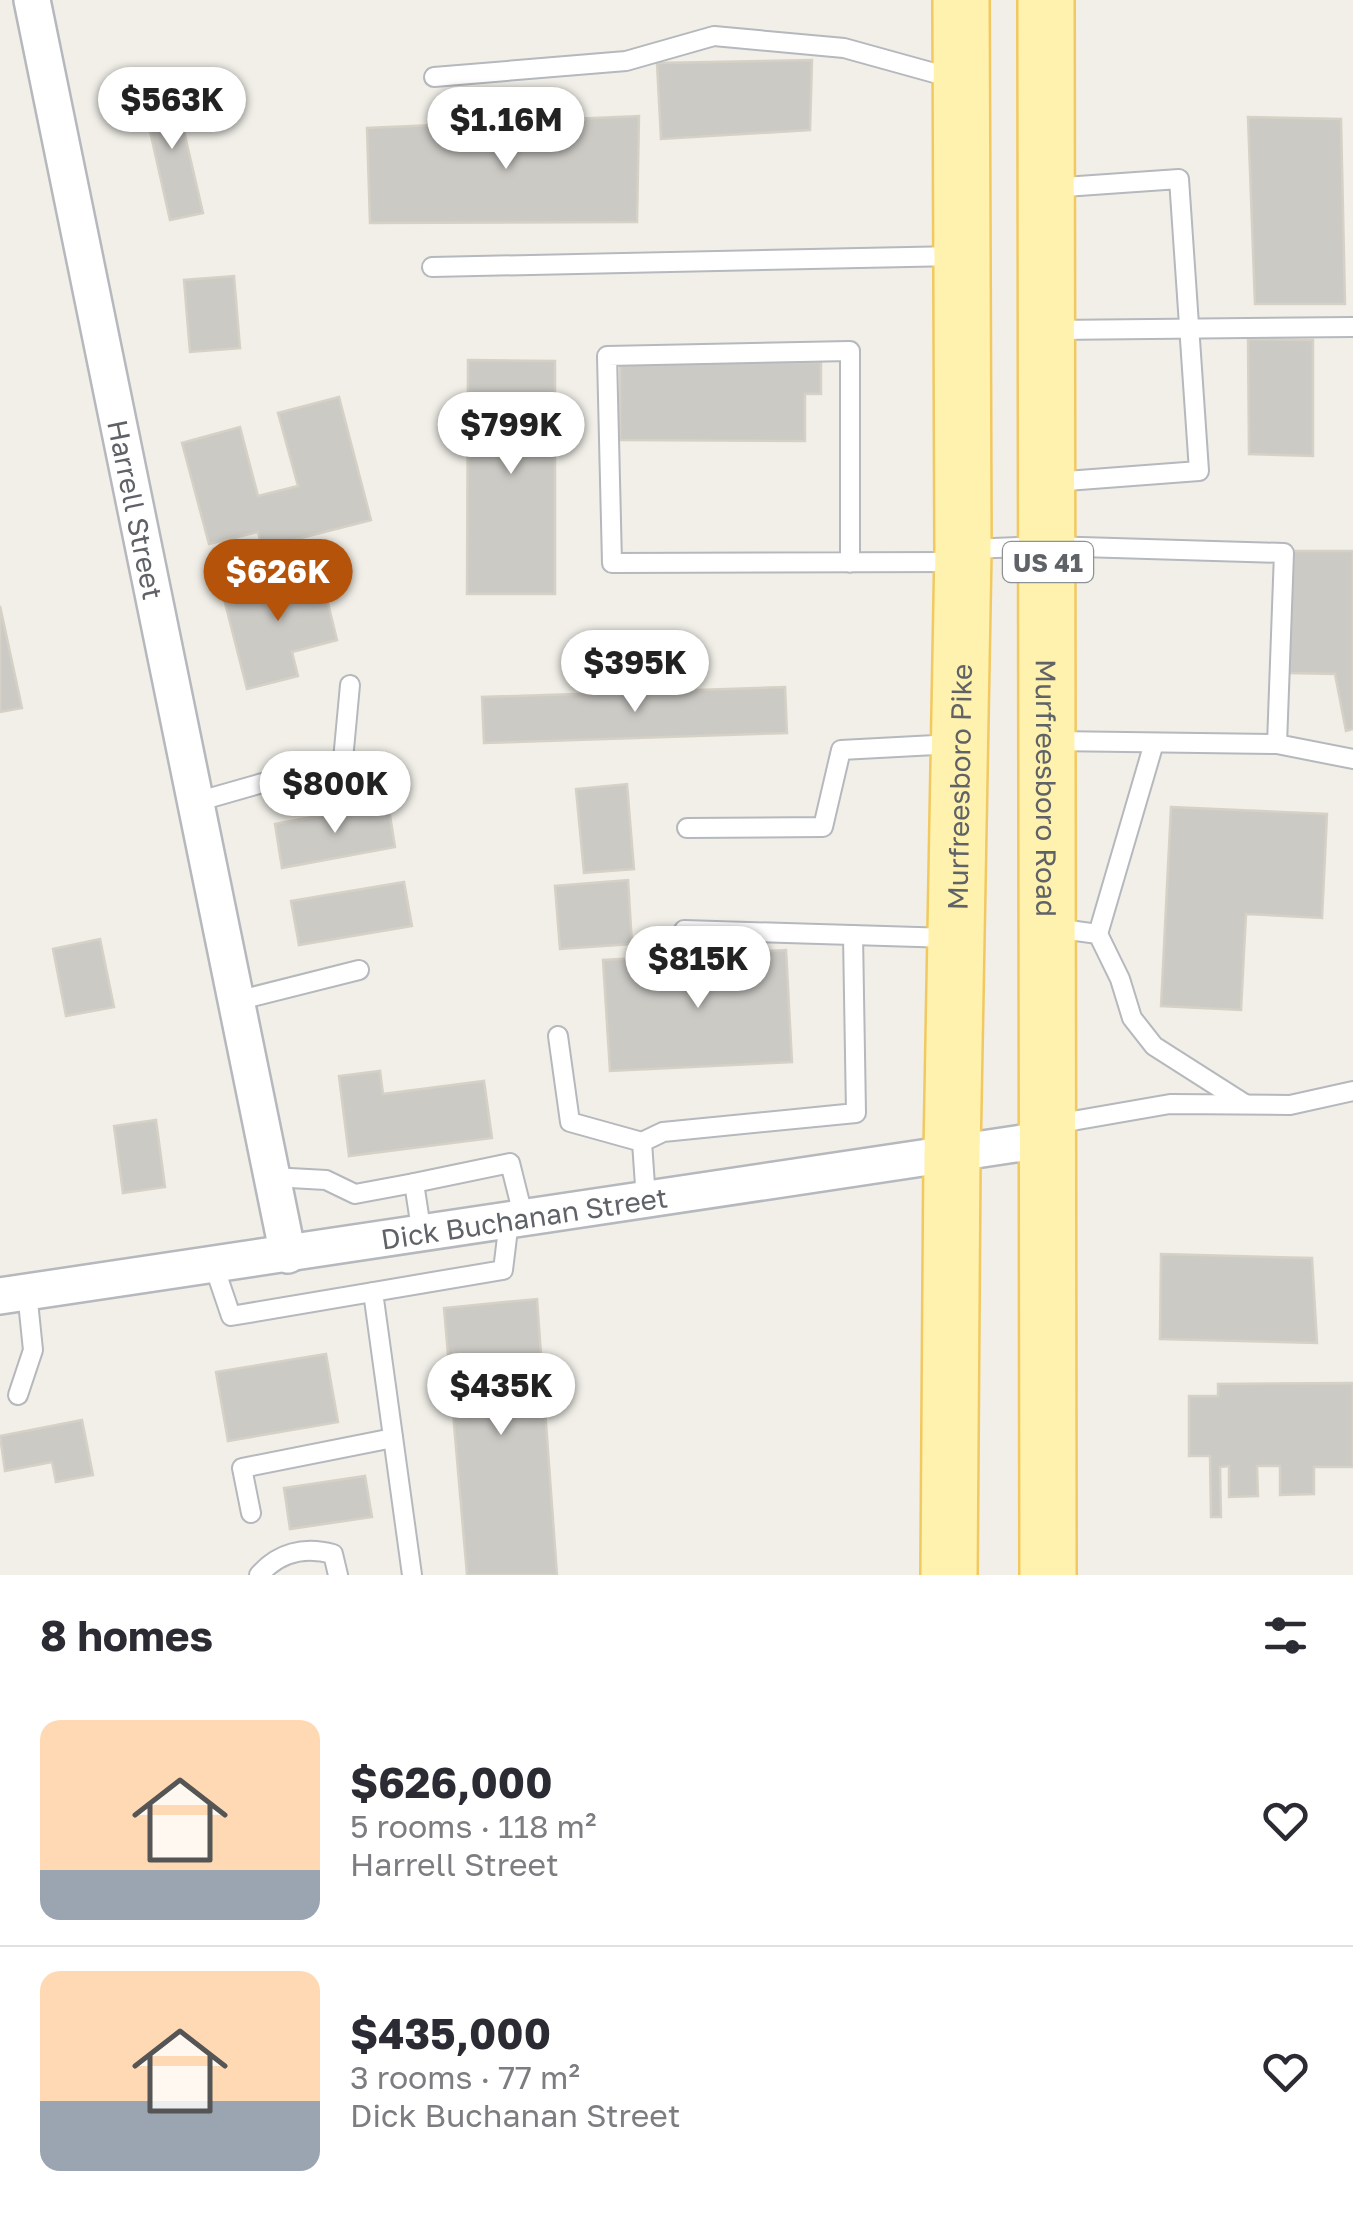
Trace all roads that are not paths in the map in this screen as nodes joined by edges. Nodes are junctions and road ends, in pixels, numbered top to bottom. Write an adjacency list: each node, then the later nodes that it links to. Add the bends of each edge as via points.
1 (32, 0): 22 (street, Harrell Street)
2 (961, 0): 5 (main road, Murfreesboro Pike)
3 (1046, 0): 6 (main road, Murfreesboro Road / US 41)
4 (434, 77): 5 (lane, via 626,61 714,36 844,48)
5 (962, 80): 7 (main road, Murfreesboro Pike)
6 (1047, 188): 10 (lane, via 1180,179); 11 (main road, Murfreesboro Road / US 41)
7 (962, 256): 8 (lane); 14 (main road, Murfreesboro Pike)
8 (432, 267)
9 (1353, 328): 10 (lane)
10 (1190, 329): 11 (lane); 12 (lane, via 1199,471)
11 (1047, 330): 12 (main road, Murfreesboro Road / US 41)
12 (1048, 482): 13 (main road, Murfreesboro Road / US 41)
13 (1048, 546): 14 (lane); 17 (main road, Murfreesboro Road / US 41); 20 (lane, via 1284,553)
14 (963, 556): 15 (lane); 19 (main road, Murfreesboro Pike)
15 (850, 563): 15 (lane, via 612,564 607,356 850,351)
16 (350, 685): 22 (lane, via 343,760)
17 (1048, 741): 18 (lane); 25 (main road, Murfreesboro Road / US 41)
18 (1154, 742): 20 (lane); 25 (lane)
19 (960, 744): 23 (lane, via 841,750 823,827); 27 (main road, Murfreesboro Pike)
20 (1277, 744): 21 (lane)
21 (1353, 759)
22 (196, 802): 29 (street, Harrell Street)
23 (687, 828)
24 (684, 930): 26 (lane)
25 (1073, 930): 32 (lane, via 1120,980 1132,1018 1154,1046); 33 (main road, Murfreesboro Road / US 41)
26 (853, 935): 27 (lane); 34 (lane, via 856,1113 663,1132)
27 (956, 938): 35 (main road, Murfreesboro Pike)
28 (360, 970): 29 (lane)
29 (236, 1001): 36 (street, Harrell Street)
30 (558, 1036): 34 (lane, via 570,1122)
31 (1353, 1090): 32 (lane, via 1290,1105)
32 (1247, 1105): 33 (lane, via 1170,1104)
33 (1049, 1132): 35 (street, Dick Buchanan Street); 52 (main road, Murfreesboro Road / US 41)
34 (642, 1142): 38 (lane)
35 (952, 1154): 38 (street, Dick Buchanan Street); 51 (main road, Murfreesboro Pike)
36 (272, 1177): 37 (lane, via 326,1180 356,1194); 41 (street, Harrell Street)
37 (414, 1183): 39 (lane, via 510,1162); 40 (lane)
38 (646, 1200): 39 (street, Dick Buchanan Street)
39 (516, 1220): 40 (street, Dick Buchanan Street); 43 (lane, via 504,1270)
40 (422, 1235): 41 (street, Dick Buchanan Street)
41 (288, 1255): 42 (street, Dick Buchanan Street)
42 (214, 1266): 43 (lane, via 231,1316); 44 (street, Dick Buchanan Street)
43 (373, 1292): 46 (lane)
44 (14, 1294): 45 (lane, via 34,1350)
45 (18, 1394)
46 (393, 1438): 47 (lane, via 242,1468); 50 (lane)
47 (251, 1513)
48 (258, 1575): 49 (lane, via 278,1557 314,1548 333,1554)
49 (338, 1575)
50 (412, 1575)
51 (949, 1575)
52 (1048, 1575)

